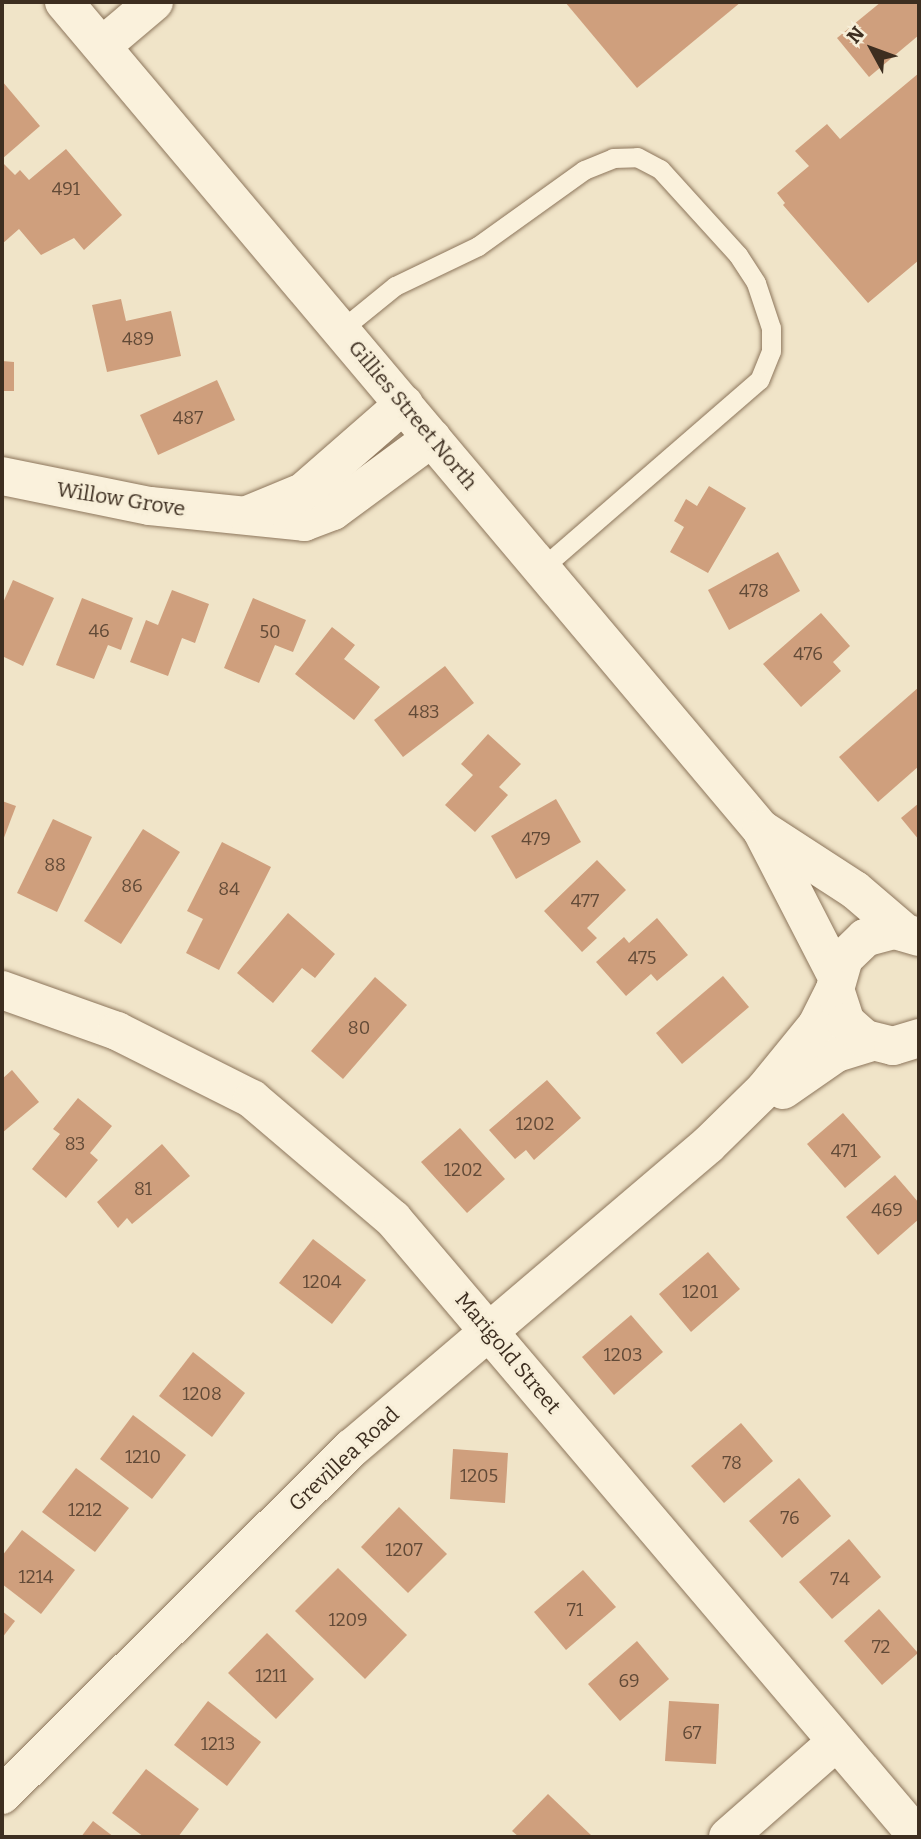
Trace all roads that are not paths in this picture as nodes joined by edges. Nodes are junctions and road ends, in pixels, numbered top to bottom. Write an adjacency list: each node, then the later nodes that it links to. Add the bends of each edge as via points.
1 (64, 2): 3 (street, Gillies Street North)
2 (154, 2): 3 (street)
3 (102, 46): 4 (street, Gillies Street North)
4 (342, 328): 5 (street, Gillies Street North); 9 (lane, via 395,286 455,260 584,170 620,157 643,159 668,176 737,255 756,283 771,328 768,362 759,380)
5 (404, 404): 6 (street, Gillies Street North); 8 (street, Willow Grove, via 303,492)
6 (432, 438): 8 (street, Willow Grove, via 322,517 297,523); 9 (street, Gillies Street North)
7 (2, 476): 8 (street, Willow Grove, via 150,506)
8 (241, 516)
9 (542, 568): 10 (street, Gillies Street North)
10 (761, 830): 11 (street, Gillies Street North); 12 (street, Gillies Street North)
11 (914, 933): 12 (street, Gillies Street North, via 865,937 844,958)
12 (836, 983): 14 (street, Gillies Street North, via 846,1022); 16 (street, Grevillea Road, via 817,1025 792,1058)
13 (2, 990): 17 (street, Marigold Street, via 106,1026 252,1099 393,1219)
14 (892, 1042): 15 (street, Gillies Street North); 16 (street, Grevillea Road, via 828,1058)
15 (919, 1071)
16 (708, 1144): 17 (street, Grevillea Road)
17 (490, 1332): 18 (street, Marigold Street); 19 (street, Grevillea Road, via 352,1448)
18 (836, 1742): 20 (street); 21 (street, Marigold Street)
19 (2, 1795)
20 (728, 1837)
21 (918, 1837)

